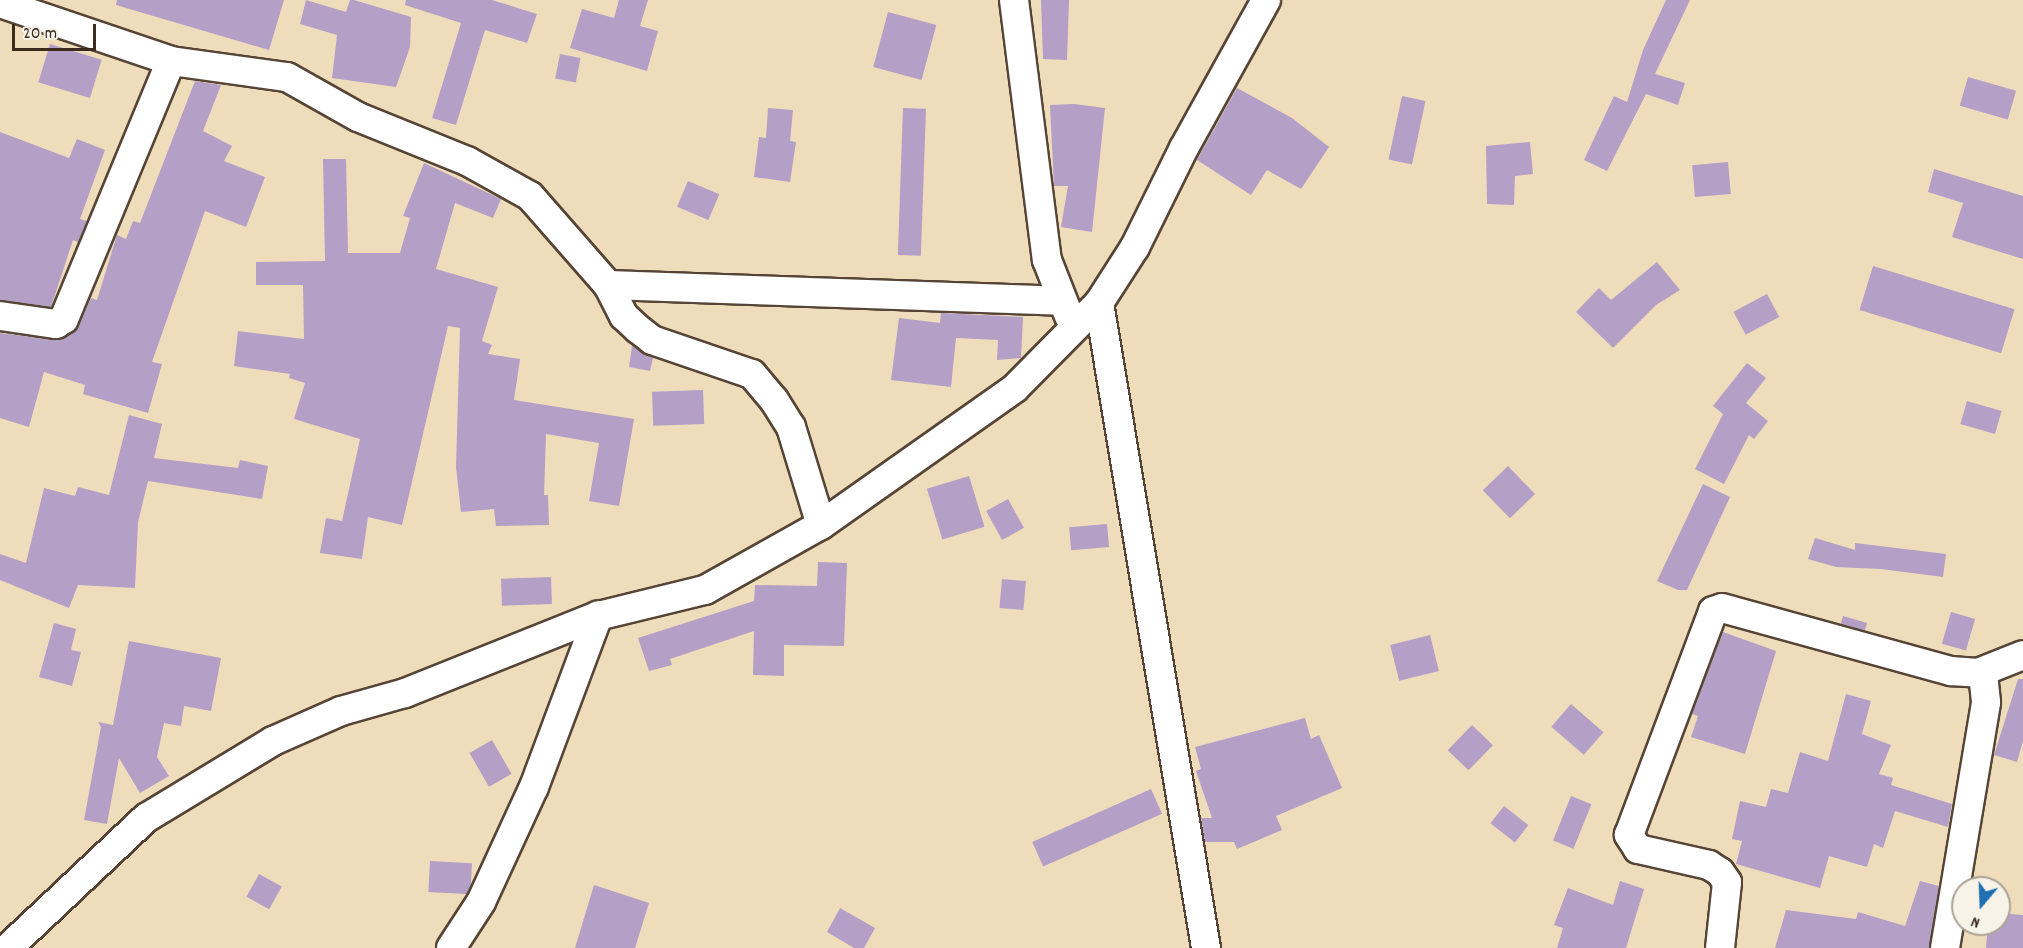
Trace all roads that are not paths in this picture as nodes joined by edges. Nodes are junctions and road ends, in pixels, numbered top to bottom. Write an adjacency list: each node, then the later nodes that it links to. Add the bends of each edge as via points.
1 (1014, 0): 6 (street, via 1042,232)
2 (1266, 0): 7 (street, via 1184,148 1135,247)
3 (0, 3): 4 (street)
4 (171, 61): 5 (street, via 287,78 358,117 467,160 530,196); 8 (street, via 64,319 56,324)
5 (608, 285): 6 (street); 10 (street, via 624,316 652,340 752,374 791,427)
6 (1061, 301): 9 (street)
7 (1099, 303): 9 (street); 16 (street)
8 (0, 316)
9 (1074, 326): 10 (street, via 1015,388)
10 (821, 525): 11 (street, via 705,590)
11 (598, 616): 14 (street, via 405,693 341,711 273,741 146,818); 15 (street, via 534,787 481,902)
12 (2023, 655): 13 (street)
13 (1978, 673): 17 (street, via 1920,665 1722,608 1713,611 1629,835 1638,849 1709,865 1720,872 1727,882); 18 (street, via 1983,674 1986,702)
14 (8, 948)
15 (451, 948)
16 (1206, 948)
17 (1720, 948)
18 (1945, 948)

